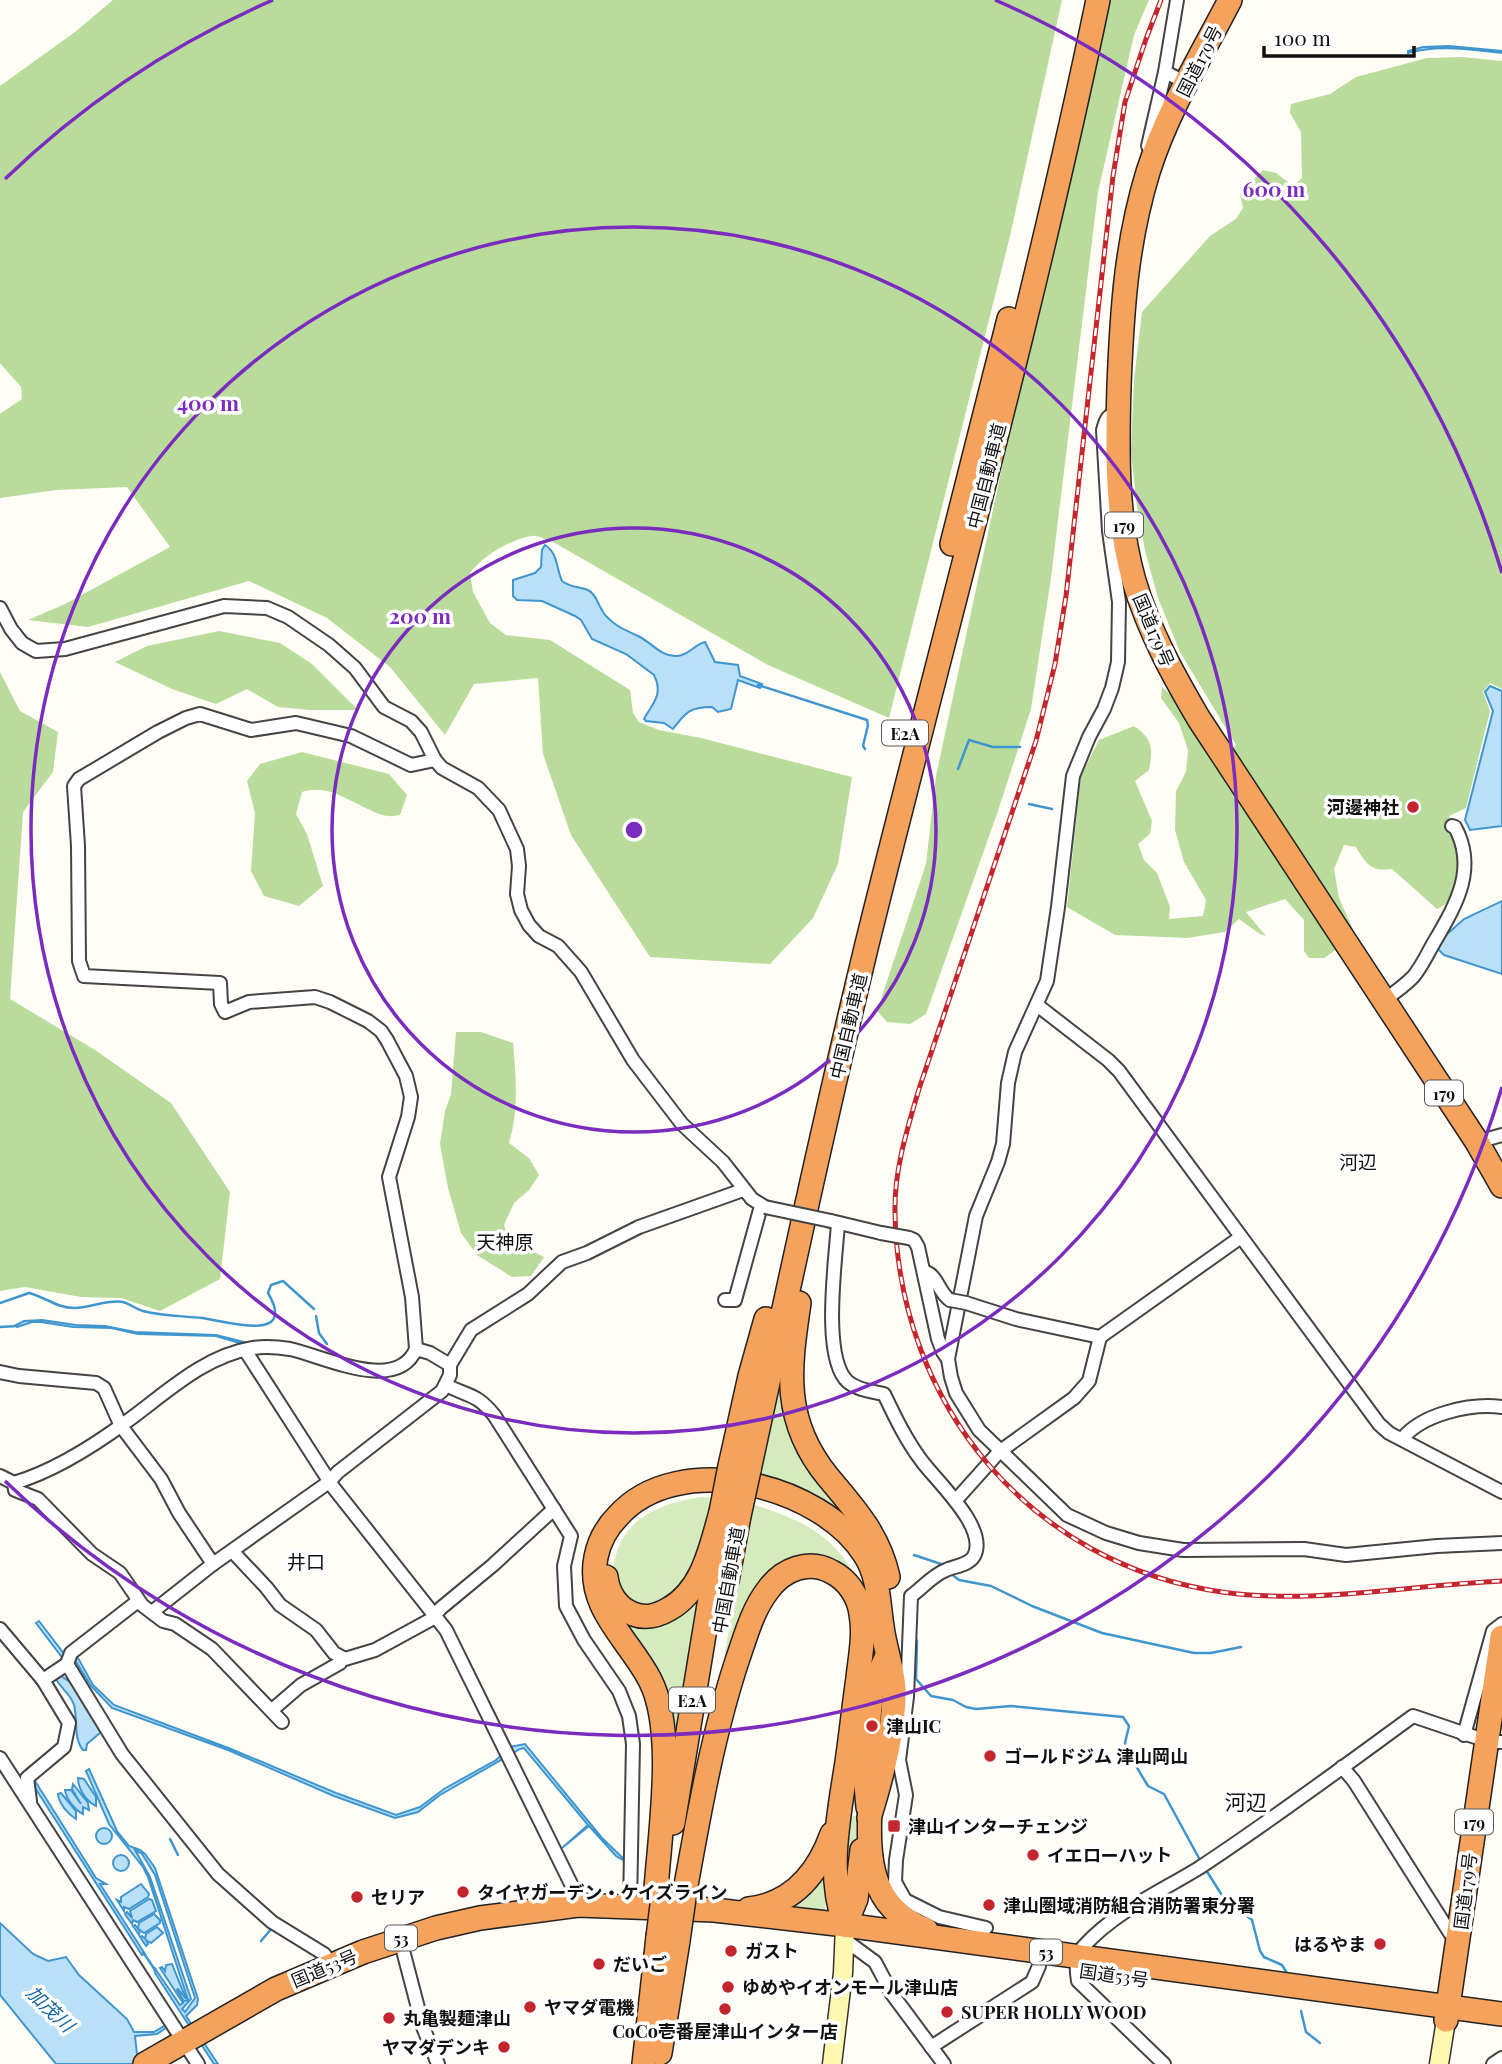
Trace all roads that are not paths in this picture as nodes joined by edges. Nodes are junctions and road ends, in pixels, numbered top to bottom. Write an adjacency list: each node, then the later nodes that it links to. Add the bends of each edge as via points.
1 (1082, 0): 35 (highway, 中国自動車道 / E2A, via 1029,240 856,928 766,1319)
2 (1098, 0): 14 (highway, 中国自動車道 / E2A, via 1043,245)
3 (1177, 0): 5 (street)
4 (1230, 0): 6 (highway, 国道179号 / 179)
5 (1165, 72): 6 (street); 7 (street, via 1147,150)
6 (1187, 83): 7 (highway, 国道179号 / 179)
7 (1149, 170): 8 (highway, 国道179号 / 179, via 1124,286)
8 (1118, 412): 12 (highway, 国道179号 / 179, via 1118,481 1125,538 1134,579 1160,649 1199,719); 13 (street, via 1110,414 1103,430 1119,602 1118,662 1104,709 1073,776 1052,955)
9 (0, 608): 10 (street, via 22,643 48,652 224,606 267,608 310,631 355,668 383,707 411,720)
10 (435, 760): 18 (street, via 451,775 478,788 499,810 517,849 517,894 529,925 568,954 659,1097); 25 (street, via 411,765 351,736 296,723 251,730 200,715 158,732 74,786 79,961 84,976 220,982 225,1012 250,1002 314,997 368,1021 387,1040 406,1076 411,1097 389,1177 412,1297)
11 (1452, 827): 12 (street, via 1462,839 1465,860 1461,892 1415,974)
12 (1383, 1002): 16 (highway, 国道179号 / 179)
13 (1037, 1005): 21 (street, via 1119,1071); 27 (street, via 1015,1052 1003,1143 976,1216)
14 (831, 1100): 35 (highway, 中国自動車道 / E2A); 49 (highway, via 792,1353 792,1399 809,1450 877,1543 887,1572)
15 (1502, 1135): 16 (street)
16 (1477, 1142): 17 (highway, 国道179号 / 179)
17 (1502, 1186)
18 (744, 1190): 19 (street); 28 (street, via 639,1227 562,1262 528,1294 471,1330)
19 (763, 1206): 20 (street, bridge); 23 (street, via 735,1300)
20 (835, 1222): 22 (street, bridge, via 914,1240); 40 (street, via 832,1328 839,1371 857,1388 884,1394 922,1461)
21 (1241, 1237): 24 (street); 33 (street, via 1379,1424)
22 (925, 1272): 24 (street, bridge, via 950,1300); 27 (street, via 938,1339)
23 (725, 1300)
24 (1100, 1336): 34 (street, via 1089,1381 1074,1398)
25 (416, 1349): 26 (street, via 406,1363 387,1371 357,1368 280,1347); 28 (street)
26 (245, 1350): 32 (street, via 178,1381); 37 (street)
27 (948, 1359): 34 (street, via 967,1413)
28 (450, 1365): 30 (street)
29 (0, 1372): 32 (street, via 96,1383 109,1396)
30 (446, 1385): 37 (street); 41 (street, via 482,1401)
31 (1502, 1407): 33 (street, via 1432,1417)
32 (121, 1426): 38 (street, via 60,1464); 45 (street, via 161,1479)
33 (1402, 1439): 39 (street)
34 (999, 1451): 40 (street); 43 (street, via 1067,1516 1106,1533 1164,1548 1304,1549 1346,1555)
35 (738, 1468): 42 (highway, 中国自動車道 / E2A, bridge)
36 (0, 1476): 38 (street)
37 (329, 1482): 44 (street); 48 (street)
38 (14, 1483): 46 (street, via 15,1490 38,1499 92,1554 120,1573)
39 (1502, 1492)
40 (956, 1500): 73 (street, via 976,1536 974,1558 943,1571 911,1596 899,1760 906,1796 895,1882 905,1900 939,1917)
41 (554, 1509): 48 (street); 70 (street, via 571,1536 564,1566 566,1606 619,1690 629,1716)
42 (728, 1513): 49 (highway, via 698,1578 682,1599 654,1616 635,1615 619,1605 608,1587 606,1566 621,1529 651,1504 677,1494 706,1491 772,1504 828,1532 857,1564); 70 (highway, 中国自動車道 / E2A)
43 (1502, 1543)
44 (233, 1552): 45 (street); 55 (street, via 280,1605 316,1630)
45 (213, 1564): 47 (street)
46 (138, 1601): 47 (street); 56 (street, via 71,1653)
47 (152, 1612): 59 (street, via 212,1649)
48 (435, 1615): 55 (street, via 375,1650); 71 (street, via 513,1764)
49 (881, 1619): 53 (highway); 54 (highway); 58 (highway); 58 (highway); 70 (highway, via 876,1580 860,1547 833,1521 778,1493 721,1480 676,1482 634,1501 613,1521 599,1545 595,1582 608,1618 649,1679 660,1709 664,1747)
50 (1502, 1624): 61 (street, via 1493,1631)
51 (0, 1629): 57 (street)
52 (1502, 1637): 61 (highway, 国道179号 / 179)
53 (861, 1648): 58 (highway); 66 (highway); 70 (highway, via 857,1600 835,1573 805,1565 785,1573 768,1589 729,1686 706,1782)
54 (887, 1656): 58 (highway); 67 (highway, via 887,1690)
55 (341, 1658): 59 (street)
56 (67, 1664): 57 (street); 79 (street, via 122,1754 218,1874 272,1922 324,1954)
57 (43, 1679): 65 (street, via 68,1723 64,1747 27,1778)
58 (877, 1690): 63 (highway); 67 (highway, via 884,1768)
59 (272, 1710): 60 (street)
60 (282, 1722)
61 (1488, 1738): 64 (street, via 1413,1716); 75 (highway, 国道179号 / 179)
62 (0, 1758): 65 (street)
63 (859, 1765): 66 (highway); 67 (highway); 68 (highway); 69 (highway, via 865,1810)
64 (1342, 1768): 75 (street, via 1450,1933); 78 (street, via 1198,1868 1120,1915 1083,1947)
65 (33, 1811): 84 (street)
66 (839, 1811): 68 (highway); 72 (highway, via 821,1861 795,1891 761,1908)
67 (869, 1818): 69 (highway); 77 (highway, via 872,1872 889,1905 913,1925)
68 (837, 1852): 74 (highway, via 836,1896)
69 (860, 1873): 74 (highway)
70 (660, 1895): 71 (highway, 国道53号 / 53); 72 (highway, 国道53号 / 53); 74 (highway, 国道53号 / 53, via 713,1922); 86 (highway, 中国自動車道 / E2A, bridge, via 666,1939)
71 (578, 1905): 76 (highway, 国道53号 / 53, via 480,1918)
72 (714, 1910): 74 (highway, 国道53号 / 53)
73 (986, 1928)
74 (845, 1932): 77 (highway, 国道53号 / 53); 80 (highway, 国道53号 / 53); 85 (street, via 875,1962); 91 (street)
75 (1459, 1938): 81 (highway, 国道179号 / 179)
76 (400, 1939): 79 (highway, 国道53号 / 53); 88 (street)
77 (965, 1940): 78 (highway, 国道53号 / 53)
78 (1077, 1963): 80 (highway, 国道53号 / 53); 81 (highway, 国道53号 / 53, via 1295,1987); 93 (street, via 1078,1981)
79 (332, 1964): 84 (highway, 国道53号 / 53, via 263,1996)
80 (1039, 1966): 85 (street, via 1032,1982)
81 (1447, 2013): 82 (highway, 国道53号 / 53); 83 (highway, 国道53号 / 53); 94 (street)
82 (1502, 2014)
83 (1502, 2027)
84 (182, 2043): 89 (highway, 国道53号 / 53); 90 (street)
85 (931, 2048): 92 (street)
86 (652, 2058)
87 (1502, 2058): 95 (street)
88 (435, 2063)
89 (145, 2064)
90 (198, 2064)
91 (832, 2064)
92 (944, 2064)
93 (1164, 2064)
94 (1438, 2064)
95 (1493, 2064)

